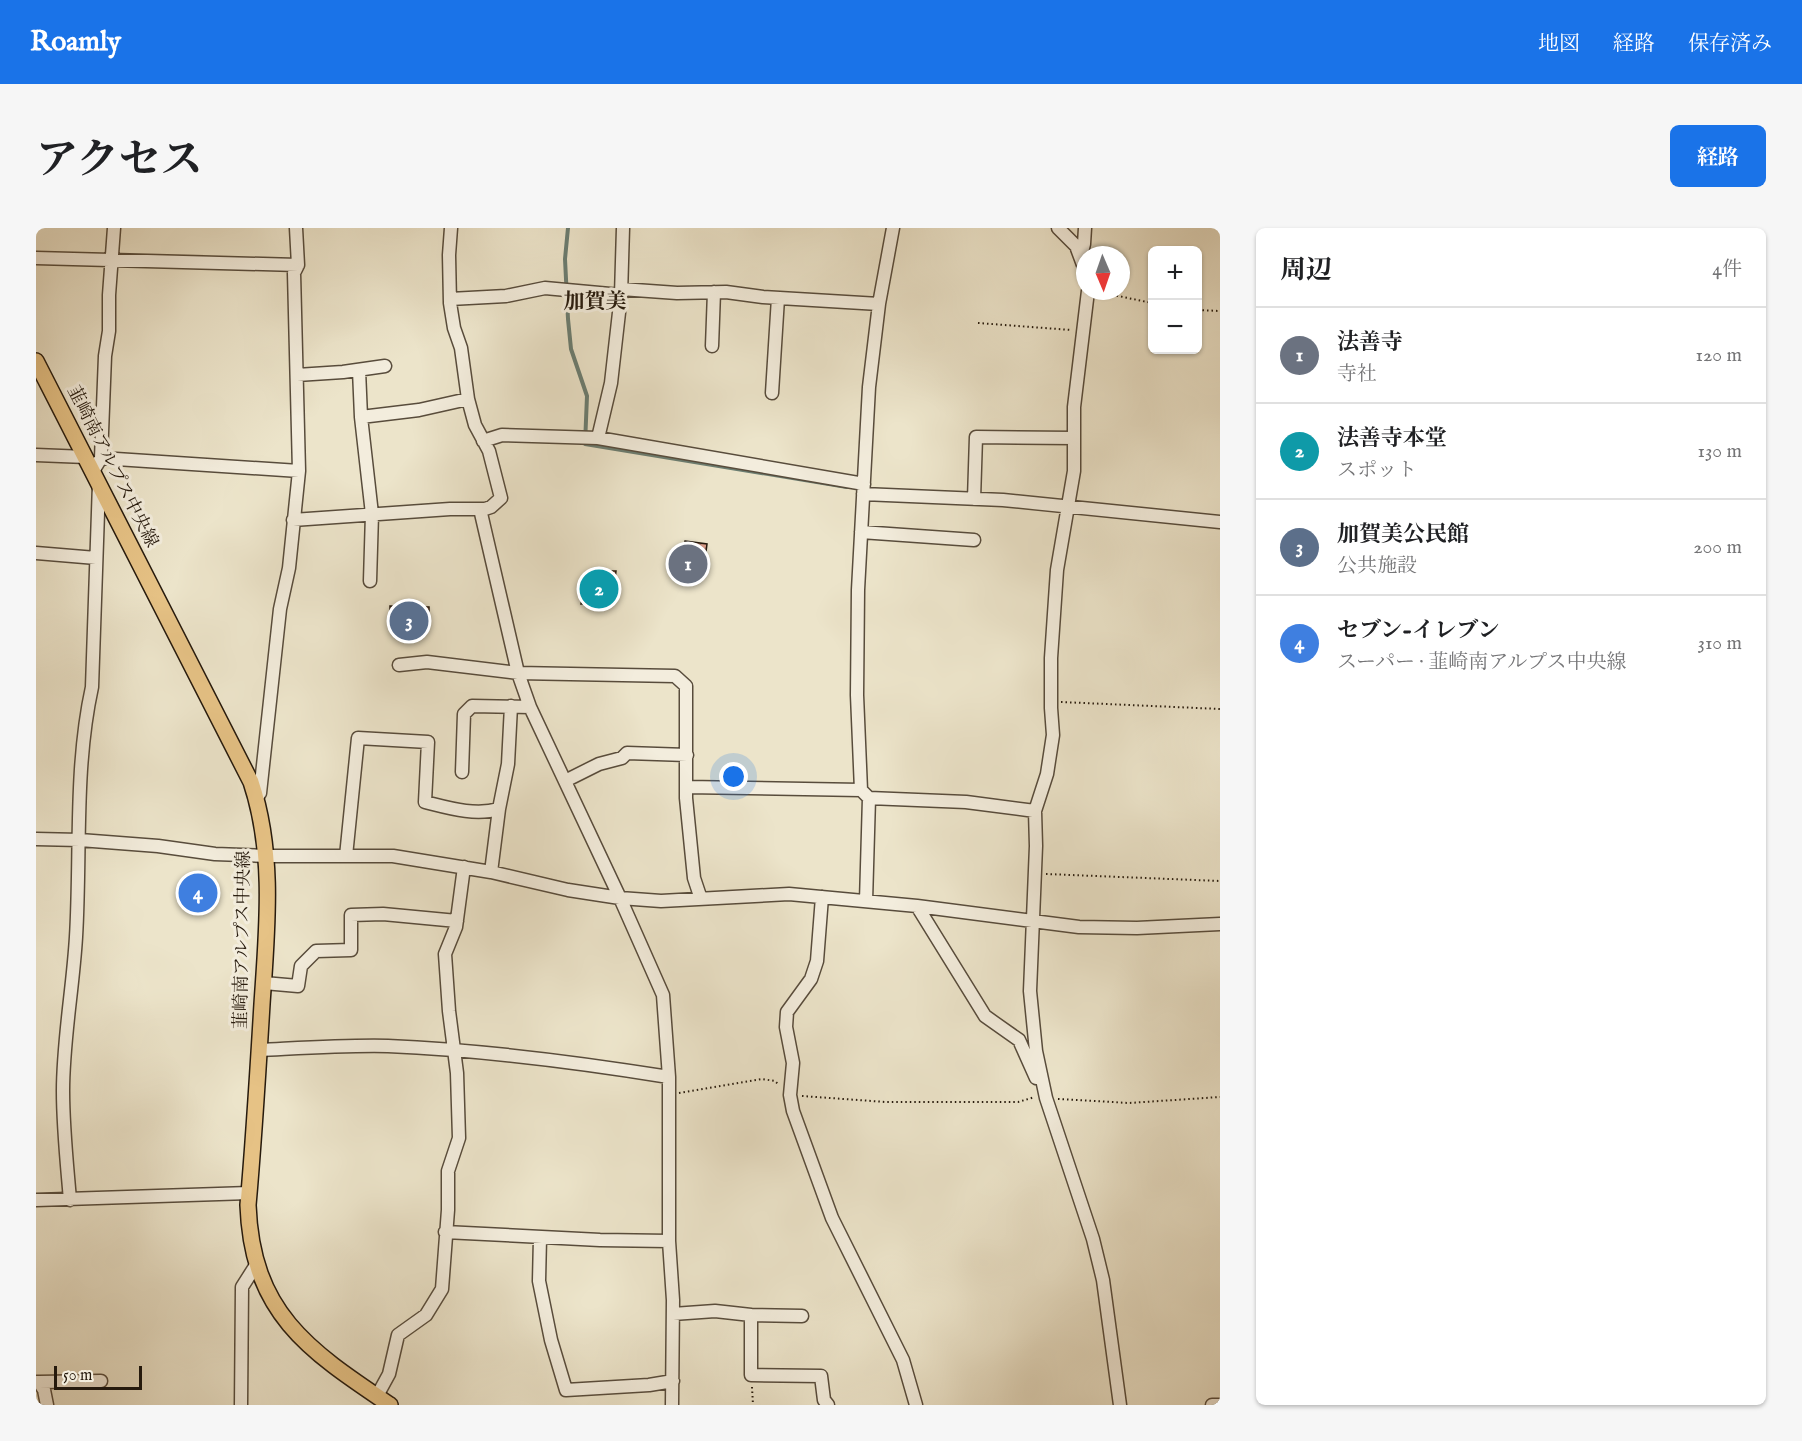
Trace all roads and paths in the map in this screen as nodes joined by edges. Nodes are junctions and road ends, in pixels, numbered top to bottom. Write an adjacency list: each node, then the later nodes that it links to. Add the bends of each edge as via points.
1 (114, 228): 11 (street)
2 (296, 228): 12 (street)
3 (451, 228): 17 (street)
4 (624, 228): 13 (street)
5 (894, 228): 20 (street)
6 (1058, 228): 8 (street)
7 (1085, 228): 9 (street)
8 (1076, 246)
9 (1084, 246)
10 (36, 258): 11 (street)
11 (111, 261): 12 (street); 37 (street)
12 (298, 265): 29 (street, via 294,273)
13 (621, 292): 14 (street); 17 (street, via 545,288 506,296); 33 (street, via 611,383)
14 (714, 292): 15 (street); 25 (street)
15 (778, 298): 20 (street); 30 (street)
16 (1130, 298): 19 (path)
17 (450, 299): 31 (street)
18 (1087, 300): 24 (street)
19 (1148, 302)
20 (879, 304): 39 (street, via 869,387)
21 (1202, 310): 22 (path)
22 (1220, 311)
23 (978, 323): 24 (path)
24 (1083, 331): 34 (street)
25 (712, 346)
26 (36, 361): 37 (main road, 韮崎南アルプス中央線)
27 (385, 366): 28 (street)
28 (359, 370): 29 (street); 32 (street)
29 (297, 375): 38 (street)
30 (772, 393)
31 (468, 399): 32 (street); 35 (street)
32 (361, 417): 43 (street)
33 (590, 438): 35 (street, via 502,435); 39 (street)
34 (1074, 438): 40 (street, via 976,437); 41 (street)
35 (483, 441): 42 (street, via 501,498 491,507)
36 (36, 455): 37 (street)
37 (95, 467): 38 (street); 49 (street); 62 (main road, 韮崎南アルプス中央線)
38 (299, 471): 44 (street)
39 (864, 489): 40 (street); 46 (street)
40 (974, 499): 41 (street)
41 (1069, 507): 45 (street); 53 (street, via 1057,570)
42 (480, 509): 43 (street); 52 (street)
43 (372, 514): 44 (street); 50 (street)
44 (293, 520): 62 (street, via 260,793)
45 (1220, 522)
46 (861, 532): 47 (street); 61 (street, via 857,695)
47 (974, 540)
48 (36, 553): 49 (street)
49 (96, 558): 66 (street, via 92,687 84,739)
50 (370, 581)
51 (399, 665): 52 (street, via 427,662)
52 (518, 673): 55 (street); 57 (street, via 675,676 686,686)
53 (1051, 701): 56 (path); 64 (street, via 1052,744)
54 (511, 706): 55 (street); 58 (street, via 472,706 464,714); 63 (street, via 508,764)
55 (530, 707): 59 (street)
56 (1220, 709)
57 (687, 755): 59 (street, via 627,753); 60 (street)
58 (462, 772)
59 (565, 781): 74 (street)
60 (687, 787): 61 (street); 75 (street, via 694,878)
61 (865, 794): 64 (street); 76 (street)
62 (256, 799): 67 (main road, 韮崎南アルプス中央線)
63 (499, 809): 68 (street, via 458,810 425,802 428,742 358,738); 70 (street)
64 (1035, 811): 71 (street)
65 (36, 839): 66 (street)
66 (80, 840): 67 (street); 91 (street, via 63,1089)
67 (267, 856): 68 (street); 81 (main road, 韮崎南アルプス中央線)
68 (346, 856): 69 (street, via 393,856)
69 (464, 867): 70 (street); 78 (street)
70 (491, 872): 74 (street)
71 (1035, 873): 72 (path); 79 (street)
72 (1220, 881)
73 (822, 897): 75 (street, via 789,894); 76 (street); 86 (street, via 817,962 811,978 787,1012 793,1063)
74 (620, 898): 75 (street); 84 (street, via 663,995)
75 (701, 899)
76 (866, 901): 77 (street)
77 (917, 906): 79 (street); 88 (street, via 985,1016 1019,1040)
78 (457, 921): 81 (street, via 351,915 351,950 316,951 301,966 298,986); 83 (street, via 445,954)
79 (1034, 922): 80 (street, via 1137,928); 88 (street, via 1030,991)
80 (1220, 924)
81 (264, 983): 82 (main road, 韮崎南アルプス中央線)
82 (260, 1050): 83 (street, via 387,1046); 89 (main road, 韮崎南アルプス中央線)
83 (454, 1051): 84 (street, via 589,1064); 92 (street, via 459,1138 448,1171)
84 (669, 1077): 85 (street)
85 (669, 1095): 86 (path, via 762,1079 775,1081); 94 (street)
86 (790, 1095): 88 (path, via 886,1101 1018,1102 1033,1096); 110 (street, via 832,1218 903,1360)
87 (1220, 1097): 88 (path, via 1129,1103)
88 (1046, 1098): 111 (street, via 1103,1280)
89 (249, 1193): 91 (street); 95 (main road, 韮崎南アルプス中央線, via 249,1232)
90 (36, 1200): 91 (street)
91 (70, 1200)
92 (446, 1232): 93 (street); 103 (street, via 442,1289 426,1315 398,1335 389,1374)
93 (540, 1238): 94 (street); 101 (street, via 539,1281 551,1340 567,1390)
94 (669, 1241): 96 (street)
95 (256, 1265): 103 (main road, 韮崎南アルプス中央線, via 278,1309 306,1344); 105 (street, via 242,1287)
96 (673, 1314): 97 (street, via 715,1311); 101 (street)
97 (751, 1316): 98 (street); 99 (street)
98 (802, 1316)
99 (751, 1375): 108 (path); 109 (street, via 821,1376)
100 (101, 1381): 102 (street)
101 (673, 1381): 107 (street)
102 (37, 1382): 104 (street, via 44,1390)
103 (377, 1396): 106 (main road, 韮崎南アルプス中央線)
104 (47, 1405)
105 (241, 1405)
106 (390, 1405)
107 (672, 1405)
108 (753, 1405)
109 (828, 1405)
110 (916, 1405)
111 (1120, 1405)
112 (1212, 1405): 113 (street)
113 (1220, 1405)

